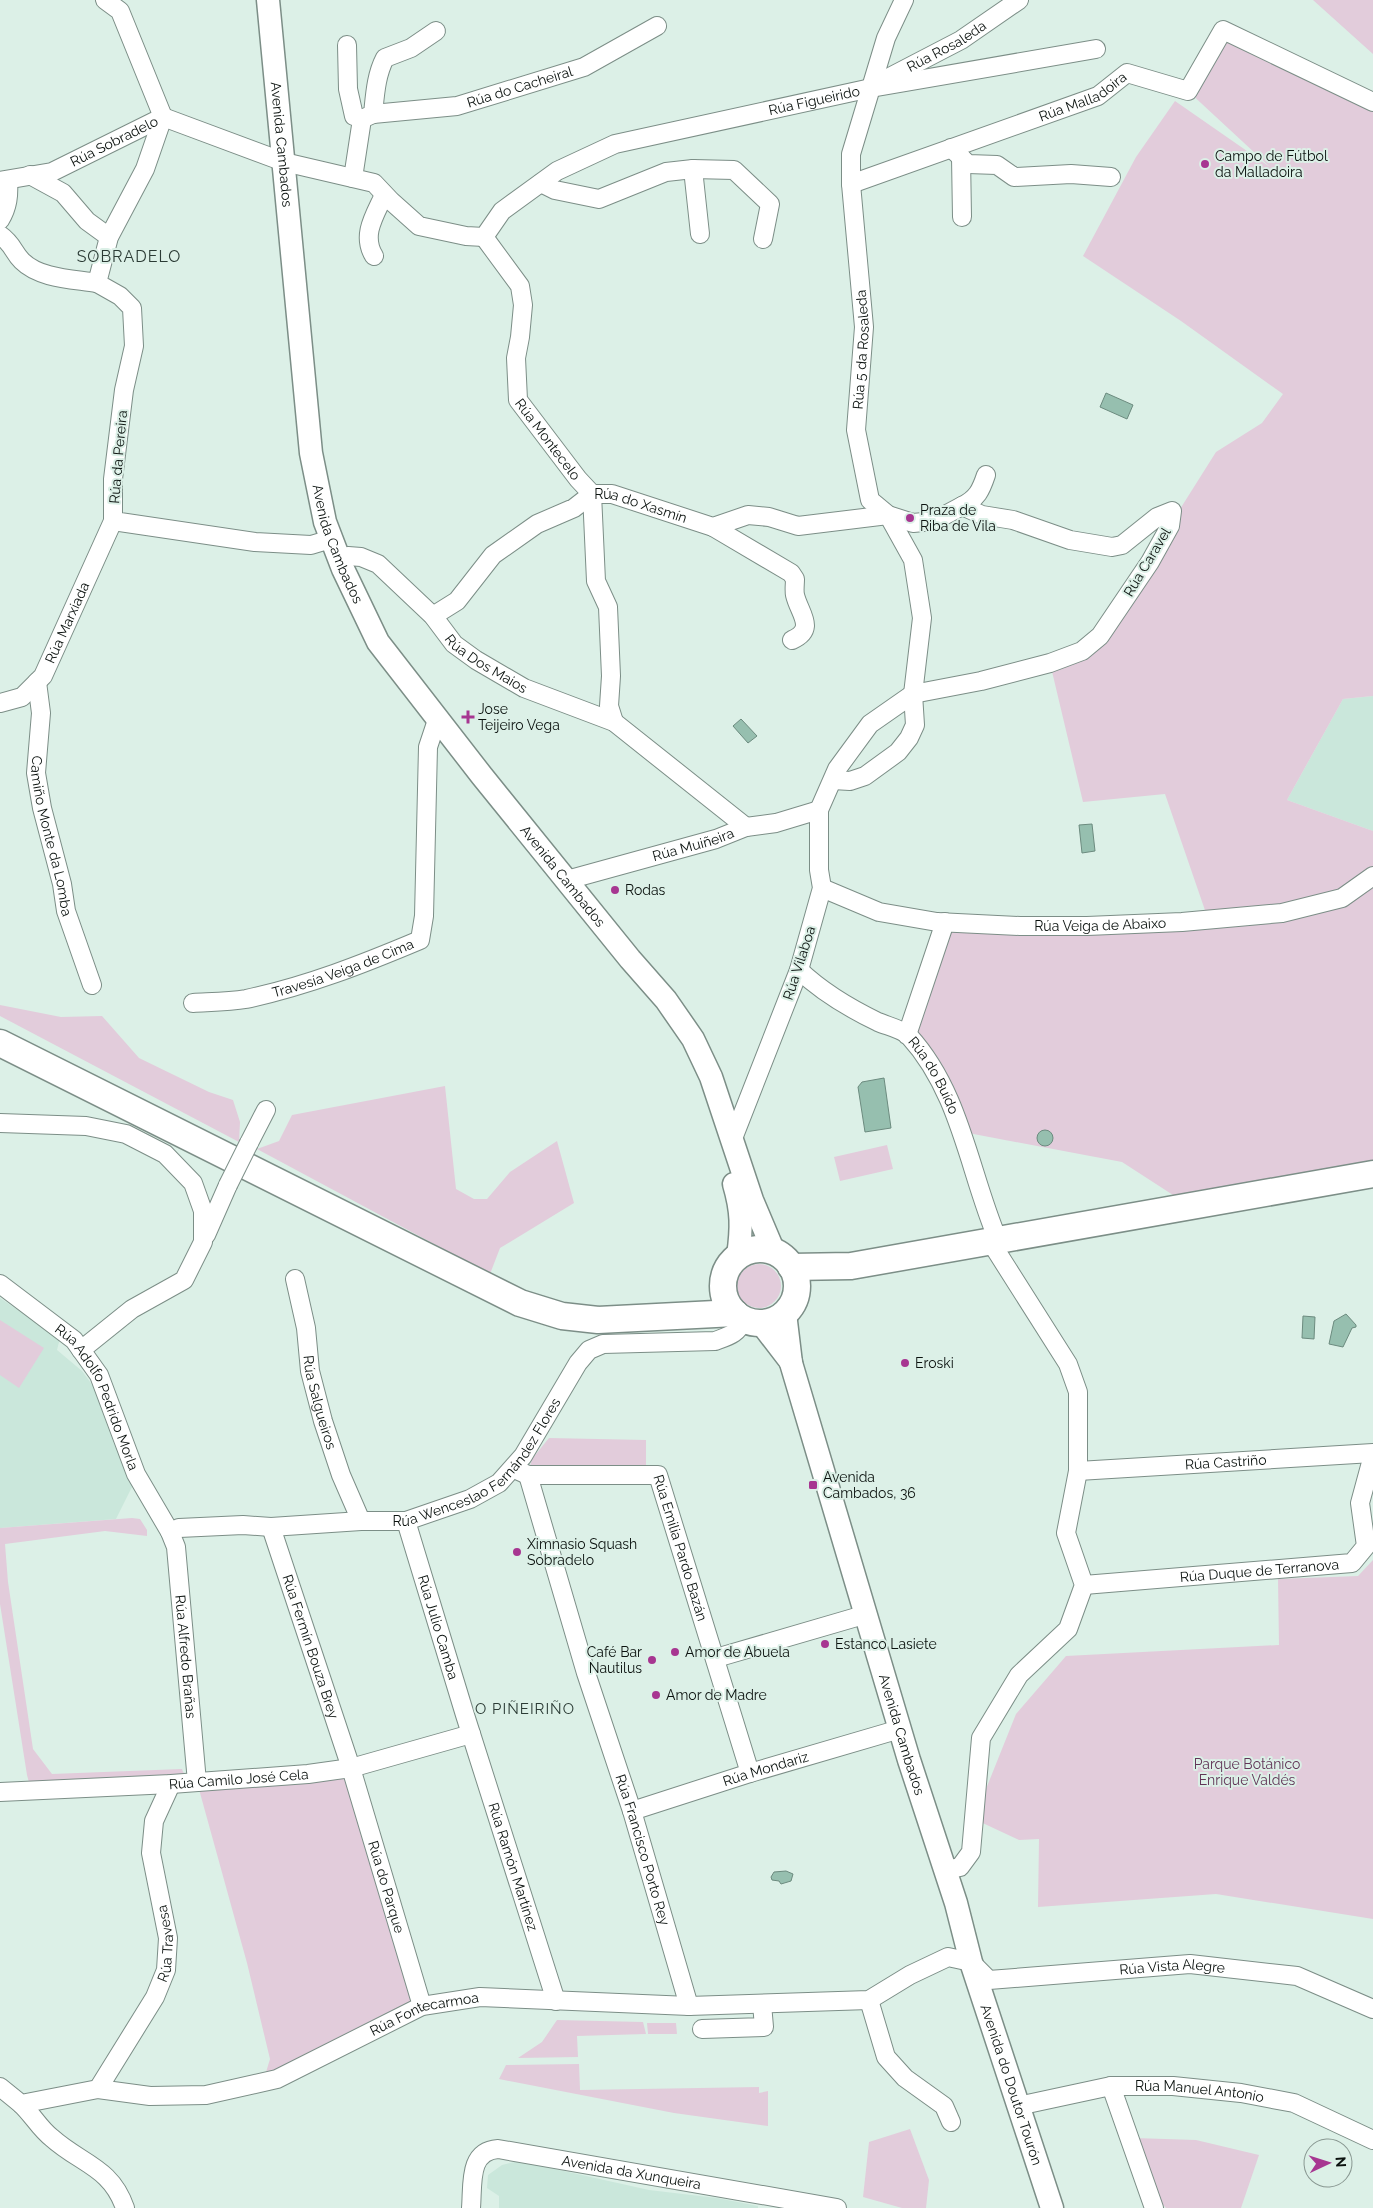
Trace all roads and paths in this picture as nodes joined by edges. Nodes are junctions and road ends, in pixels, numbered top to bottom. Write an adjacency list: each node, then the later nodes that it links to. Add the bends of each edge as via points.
1 (104, 0): 12 (street, via 120,11)
2 (268, 0): 14 (main road, Avenida Cambados)
3 (904, 0): 9 (street, Rúa 5 da Rosaleda, via 886,38)
4 (1019, 0): 9 (street, Rúa Rosaleda, via 961,40)
5 (657, 26): 11 (street, Rúa do Cacheiral, via 584,67 457,106)
6 (436, 31): 11 (street, via 411,48 385,58)
7 (347, 45): 11 (street, via 348,89 354,116)
8 (1096, 49): 9 (street, Rúa Figueirido)
9 (871, 88): 20 (street, Rúa Figueirido, via 616,144); 21 (street, Rúa 5 da Rosaleda, via 850,154)
10 (1373, 102): 13 (street, Rúa Malladoira, via 1223,30 1188,91 1127,73 1098,96)
11 (367, 116): 18 (street)
12 (163, 117): 14 (street, Rúa Sobradelo); 16 (street, Rúa Sobradelo, via 59,169); 27 (street, via 145,169)
13 (956, 153): 17 (street, via 968,164 997,164 1014,177 1071,174); 21 (street, Rúa Malladoira); 23 (street)
14 (284, 162): 18 (street); 38 (main road, Avenida Cambados, via 311,453 325,522)
15 (693, 169): 20 (street, via 666,172 599,198 555,190); 26 (street); 29 (street, via 734,170 770,204)
16 (30, 175): 19 (street, Rúa Sobradelo); 27 (street, via 63,193 88,221)
17 (1112, 177)
18 (353, 178): 22 (street, via 374,183)
19 (4, 180): 24 (street, via 9,197)
20 (541, 183): 28 (street, Rúa Figueirido, via 502,210)
21 (851, 184): 35 (street, Rúa 5 da Rosaleda, via 864,327 856,430 870,500)
22 (384, 194): 28 (street, via 419,226); 30 (street, via 368,237 368,246)
23 (962, 217)
24 (0, 220)
25 (0, 234): 31 (street, Rúa da Pereira, via 10,241 22,261 42,273)
26 (700, 234)
27 (108, 237): 31 (street)
28 (484, 237): 33 (street, Rúa Montecelo, via 520,286 523,306 516,358 518,400)
29 (763, 239)
30 (374, 256)
31 (97, 283): 36 (street, Rúa da Pereira, via 120,296 132,308 134,346 124,390 113,479)
32 (986, 475): 34 (street, via 981,492 972,502)
33 (592, 494): 37 (street, Rúa do Xasmín, via 612,494); 39 (street, Rúa do Xasmín, via 574,508 537,524 493,555 457,602); 45 (street, Rúa Montecelo, via 596,581 608,607 609,706)
34 (962, 506): 35 (street, via 934,520 913,523); 42 (street, Rúa Caravel, via 982,515 1013,520 1070,540 1112,547 1122,545 1157,517 1172,511 1170,526 1150,562 1100,636 1082,651 981,681)
35 (888, 515): 37 (street, via 798,526 769,517 748,515); 42 (street, Rúa 5 da Rosaleda, via 913,560 922,618)
36 (113, 521): 38 (street, Rúa da Pereira, via 255,542); 41 (street, Rúa Marxiada, via 43,676)
37 (713, 527): 40 (street, Rúa do Xasmín, via 796,579 795,595 805,625 800,636)
38 (335, 549): 39 (street, Rúa Dos Maios, via 378,564); 44 (main road, Avenida Cambados, via 378,642)
39 (433, 616): 45 (street, Rúa Dos Maios, via 454,644 496,673 524,688)
40 (792, 640)
41 (37, 682): 43 (street, Rúa Marxiada, via 22,697); 54 (street, Camiño Monte da Lomba, via 41,713 36,774 42,808 66,911)
42 (913, 694): 46 (street, Rúa Vilaboa, via 870,724 837,769); 46 (street, via 915,724 898,752 865,776 850,782)
43 (0, 703)
44 (438, 720): 50 (main road, Avenida Cambados); 56 (street, Travesía Veiga de Cima, via 428,747 424,916 420,940 311,982 245,999)
45 (614, 722): 48 (street, Rúa Dos Maios)
46 (833, 780): 47 (street, Rúa Vilaboa)
47 (820, 810): 48 (street, Rúa Muiñeira, via 776,823); 51 (street, Rúa Vilaboa, via 819,870)
48 (746, 827): 50 (street, Rúa Muiñeira, via 716,839)
49 (1373, 876): 52 (street, Rúa Veiga de Abaixo, via 1342,898 1282,913 1087,926)
50 (567, 880): 55 (main road, Avenida Cambados)
51 (822, 888): 52 (street, Rúa Veiga de Abaixo, via 879,912); 53 (street, Rúa Vilaboa)
52 (945, 922): 57 (street)
53 (799, 970): 57 (street, Rúa do Buído, via 843,1004); 61 (street, Rúa Vilaboa)
54 (92, 985)
55 (655, 988): 61 (main road, via 693,1038 711,1077); 65 (main road, via 701,1081 735,1187 742,1225)
56 (193, 1003)
57 (907, 1034): 63 (street, Rúa do Buído, via 943,1085 963,1132)
58 (0, 1043): 72 (highway, via 520,1303 562,1316 598,1320)
59 (266, 1110): 64 (street, bridge)
60 (0, 1123): 64 (street, via 102,1129 126,1134 165,1154 193,1183 203,1211)
61 (732, 1140): 66 (main road, via 752,1200)
62 (1373, 1174): 63 (highway)
63 (994, 1240): 67 (highway); 75 (street, Rúa do Buído, via 1068,1364 1078,1392)
64 (203, 1242): 73 (street, via 184,1280 132,1309)
65 (738, 1256): 66 (highway, via 758,1250); 69 (highway, via 730,1264)
66 (782, 1260): 67 (highway); 71 (highway, via 796,1280)
67 (851, 1266): 71 (highway)
68 (295, 1279): 77 (street, Rúa Salgueiros, via 306,1328 310,1371 323,1421)
69 (724, 1281): 71 (highway, via 725,1298); 72 (highway, via 689,1302)
70 (0, 1284): 73 (street, Rúa Adolfo Pedrido Morla, via 74,1340)
71 (764, 1312): 72 (highway); 76 (street, Rúa Wenceslao Fernández Flores, via 733,1335 715,1340 603,1344 589,1350 523,1456); 82 (main road, Avenida Cambados, via 791,1363)
72 (639, 1319)
73 (81, 1350): 80 (street, Rúa Adolfo Pedrido Morla, via 98,1375 136,1474)
74 (1373, 1454): 75 (street, Rúa Castriño); 81 (street, Rúa Duque de Terranova, via 1360,1503 1366,1546 1352,1563)
75 (1078, 1471): 81 (street, Rúa do Buído, via 1066,1533)
76 (521, 1472): 78 (street, Rúa Wenceslao Fernández Flores, via 470,1498); 83 (street, Rúa Emilia Pardo Bazán, via 658,1475); 91 (street, Rúa Francisco Porto Rey)
77 (361, 1521): 78 (street, Rúa Wenceslao Fernández Flores); 79 (street, Rúa Wenceslao Fernández Flores)
78 (406, 1521): 85 (street, Rúa Julio Camba)
79 (271, 1527): 80 (street, Rúa Wenceslao Fernández Flores, via 243,1524 179,1528); 86 (street, Rúa Fermín Bouza Brey)
80 (170, 1532): 88 (street, Rúa Alfredo Brañas, via 176,1547)
81 (1084, 1585): 92 (street, via 1068,1629 1019,1675 981,1738 970,1852 960,1867)
82 (867, 1614): 83 (street); 84 (main road, Avenida Cambados)
83 (716, 1658): 87 (street)
84 (900, 1729): 87 (street, Rúa Mondariz); 92 (main road, Avenida Cambados)
85 (471, 1734): 86 (street, Rúa Camilo José Cela); 94 (street, Rúa Ramón Martínez)
86 (350, 1768): 88 (street, Rúa Camilo José Cela); 97 (street, Rúa do Parque)
87 (750, 1773): 91 (street, Rúa Mondariz)
88 (197, 1782): 89 (street, Rúa Camilo José Cela)
89 (171, 1784): 90 (street, Rúa Camilo José Cela); 103 (street, Rúa Travesa, via 154,1821 151,1853 168,1938 166,1970 155,1998)
90 (0, 1792)
91 (632, 1811): 98 (street, Rúa Francisco Porto Rey)
92 (946, 1870): 93 (main road, Avenida Cambados)
93 (971, 1962): 95 (street, Rúa Fontecarmoa, via 948,1957); 99 (street, Rúa Vista Alegre, via 989,1980 1190,1964 1220,1966 1297,1976); 105 (main road, Avenida do Doutor Tourón)
94 (556, 2000): 97 (street, Rúa Fontecarmoa, via 480,1997); 98 (street, Rúa Fontecarmoa)
95 (869, 2000): 96 (street, Rúa Fontecarmoa); 106 (street, via 886,2057 905,2078 944,2106)
96 (762, 2004): 98 (street, Rúa Fontecarmoa); 100 (street, via 764,2026)
97 (422, 2006): 103 (street, Rúa Fontecarmoa, via 277,2079 206,2095 150,2096)
98 (689, 2006)
99 (1373, 2009)
100 (702, 2029)
101 (1110, 2086): 105 (street, Rúa Manuel Antonio); 107 (street, Rúa Manuel Antonio, via 1173,2086 1262,2096 1294,2103); 112 (street)
102 (0, 2087): 104 (street)
103 (98, 2090): 104 (street, Rúa Fontecarmoa)
104 (21, 2104): 108 (street, via 50,2137 99,2169 120,2194)
105 (1018, 2106): 111 (main road, Avenida do Doutor Tourón)
106 (951, 2122)
107 (1373, 2140)
108 (125, 2208)
109 (471, 2208): 110 (street, Avenida da Xunqueira, via 474,2171 480,2154 498,2149)
110 (838, 2208)
111 (1052, 2208)
112 (1154, 2208)

